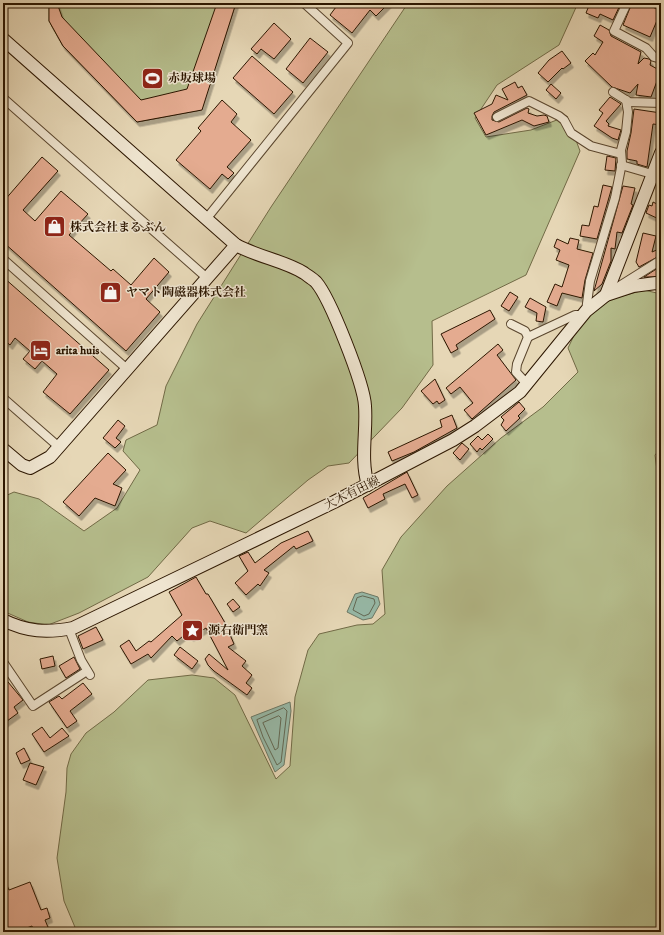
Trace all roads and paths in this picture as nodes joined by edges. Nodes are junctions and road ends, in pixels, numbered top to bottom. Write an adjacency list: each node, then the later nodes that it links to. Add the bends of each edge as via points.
1 (627, 3): 6 (street, via 614,31)
2 (655, 3): 4 (street)
3 (307, 4): 16 (street, via 348,42)
4 (661, 6)
5 (3, 39): 16 (street)
6 (661, 59)
7 (613, 92): 9 (street)
8 (3, 98): 20 (street)
9 (626, 100): 10 (street); 13 (street, via 628,121)
10 (661, 103)
11 (497, 116): 13 (street, via 529,101 559,116 571,133 591,146)
12 (661, 153): 15 (street)
13 (621, 154): 14 (street)
14 (621, 165): 15 (street); 23 (street, via 615,198 590,281)
15 (656, 171): 22 (street)
16 (207, 218): 17 (street)
17 (236, 245): 20 (street); 31 (street, via 303,272 316,282 327,300 363,391 365,474)
18 (3, 259): 26 (street)
19 (661, 260): 22 (street)
20 (207, 278): 26 (street)
21 (661, 285): 22 (street, 大木有田線, via 634,286)
22 (606, 295): 23 (street, 大木有田線)
23 (585, 313): 25 (street, via 575,315); 27 (street, 大木有田線)
24 (511, 324): 25 (street, via 525,331)
25 (528, 337): 27 (street, via 516,372)
26 (127, 369): 29 (street)
27 (527, 384): 31 (street, 大木有田線, via 520,392 453,440)
28 (3, 398): 29 (street)
29 (59, 447): 30 (street, via 50,457 30,468)
30 (3, 450)
31 (368, 485): 33 (street, 大木有田線, via 134,601)
32 (3, 620): 33 (street, 大木有田線, via 34,632)
33 (69, 629): 34 (street, via 88,673 33,706)
34 (3, 662)

